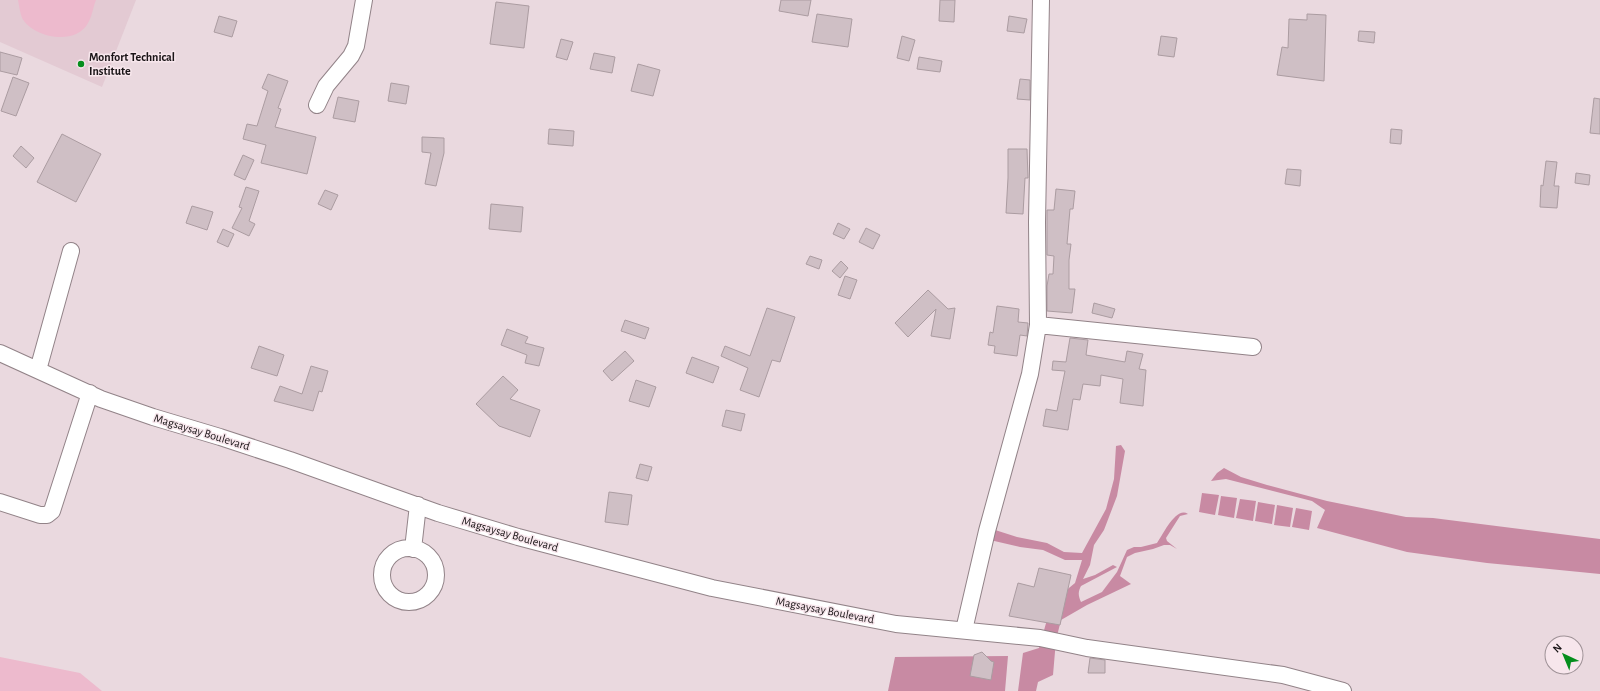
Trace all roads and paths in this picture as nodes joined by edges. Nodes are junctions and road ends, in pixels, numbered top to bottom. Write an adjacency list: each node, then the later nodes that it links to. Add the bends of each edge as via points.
1 (364, 0): 3 (street, via 356,46 347,62 326,86)
2 (1041, 0): 5 (street)
3 (317, 105)
4 (71, 251): 8 (street)
5 (1038, 325): 6 (street); 13 (street, via 1030,374 985,539)
6 (1253, 348)
7 (0, 353): 8 (street, Magsaysay Boulevard)
8 (38, 370): 9 (street, Magsaysay Boulevard)
9 (90, 393): 10 (street, via 52,511 47,516 40,515); 11 (street, Magsaysay Boulevard, via 153,417 290,460)
10 (0, 502)
11 (418, 505): 12 (street); 13 (street, Magsaysay Boulevard, via 518,537 712,588 896,624)
12 (413, 548)
13 (964, 630): 14 (street, Magsaysay Boulevard, via 1040,638 1087,648 1284,675)
14 (1343, 691)

